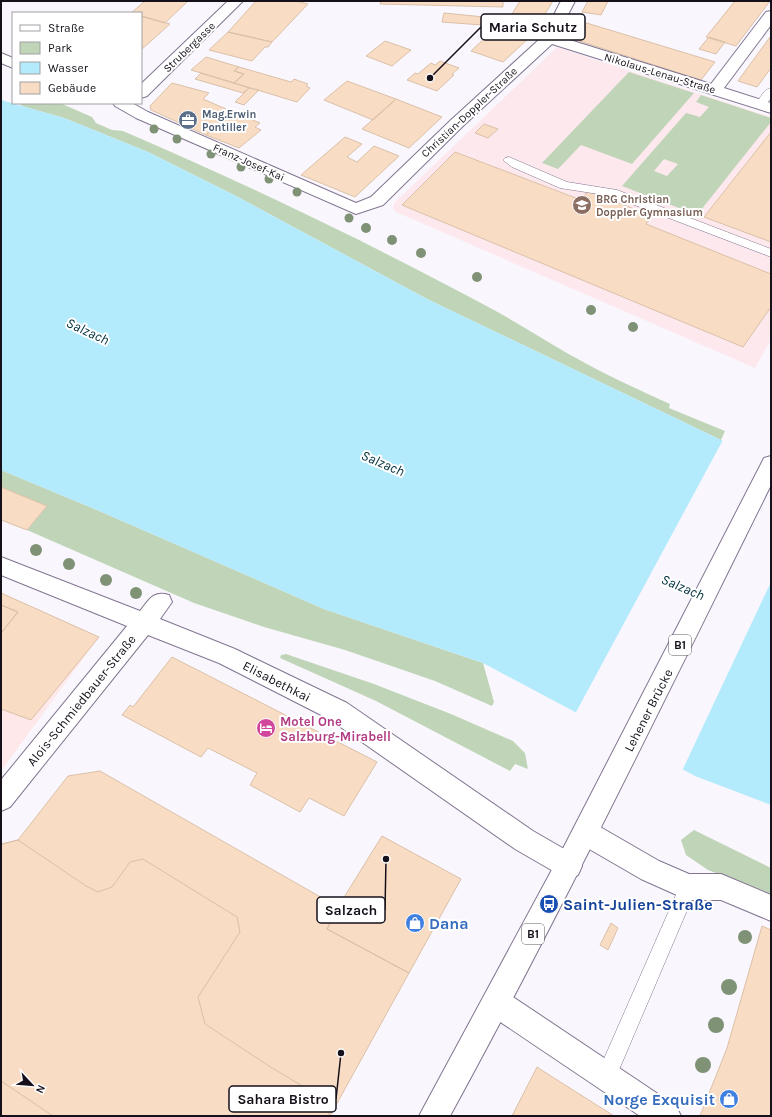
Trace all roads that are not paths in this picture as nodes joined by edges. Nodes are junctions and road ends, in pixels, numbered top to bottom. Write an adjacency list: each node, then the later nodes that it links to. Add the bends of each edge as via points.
1 (236, 1): 9 (street, Strubergasse)
2 (568, 1): 4 (street, Christian-Doppler-Straße)
3 (771, 15): 7 (street)
4 (549, 38): 7 (street, Nikolaus-Lenau-Straße); 13 (street, Christian-Doppler-Straße, via 457,122 377,201)
5 (1, 58): 6 (street)
6 (12, 63)
7 (714, 90): 11 (street, Nikolaus-Lenau-Straße)
8 (771, 91): 11 (lane)
9 (142, 92)
10 (126, 104): 13 (street, Franz-Josef-Kai, via 142,115)
11 (766, 106)
12 (509, 160): 14 (lane, via 516,166 564,185 613,193)
13 (356, 209)
14 (771, 253)
15 (771, 464): 20 (street, Lehener Brücke / B1)
16 (1, 566): 18 (street, Elisabethkai)
17 (161, 602): 18 (street, Alois-Schmiedbauer-Straße)
18 (144, 622): 19 (street, Alois-Schmiedbauer-Straße); 21 (street, Elisabethkai, via 227,656 338,711 518,836)
19 (1, 799)
20 (588, 830): 21 (street, B1); 22 (street, via 650,870)
21 (569, 866): 24 (street, B1)
22 (688, 887): 23 (street, via 721,887); 25 (lane)
23 (771, 908)
24 (497, 1003): 25 (street); 26 (street, B1)
25 (606, 1077): 27 (street)
26 (434, 1116)
27 (666, 1116)

